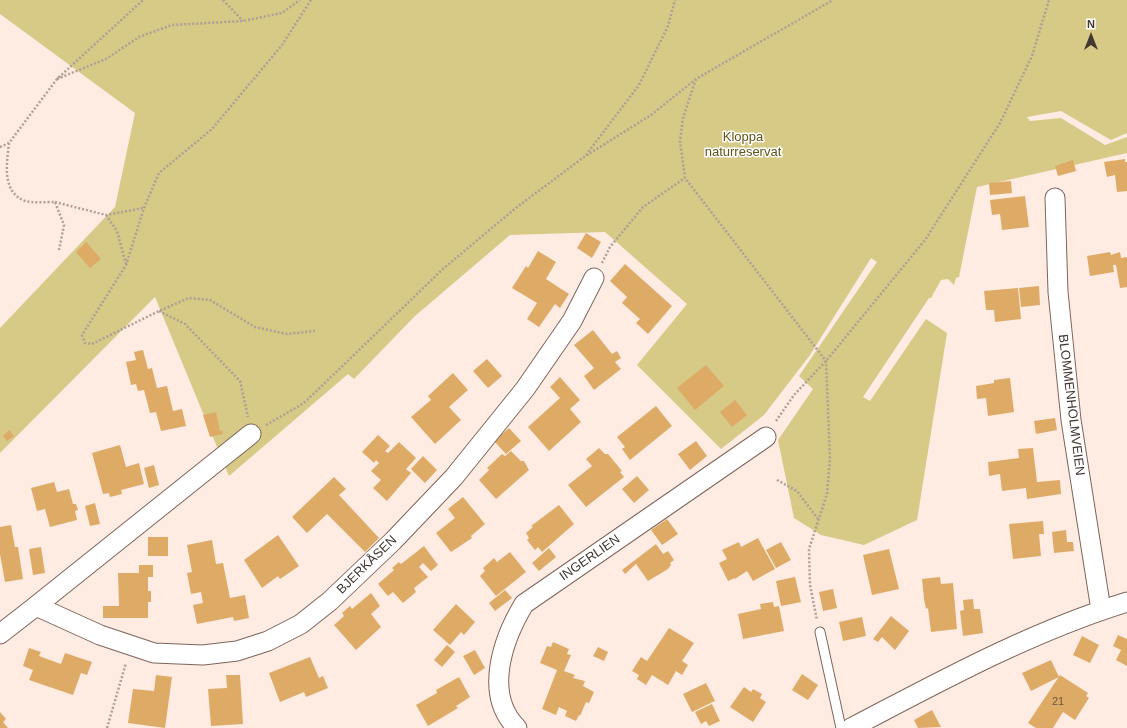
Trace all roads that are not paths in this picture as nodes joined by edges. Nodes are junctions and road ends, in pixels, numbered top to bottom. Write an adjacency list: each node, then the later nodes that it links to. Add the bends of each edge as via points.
1 (1055, 198): 7 (street, BLOMMENHOLMVEIEN, via 1058,292 1071,420)
2 (594, 278): 6 (street, BJERKÅSEN, via 572,321 525,389 454,477 393,541 330,601 301,624 268,641 237,651 203,655 154,653 100,635)
3 (252, 434): 6 (street)
4 (766, 437): 10 (street, INGERLIEN, via 524,604 514,622 499,670 502,706)
5 (1127, 602): 7 (street)
6 (36, 606): 9 (street)
7 (1101, 610): 12 (street, via 1030,638)
8 (820, 632): 11 (lane)
9 (0, 634)
10 (517, 728)
11 (841, 728)
12 (851, 728)

